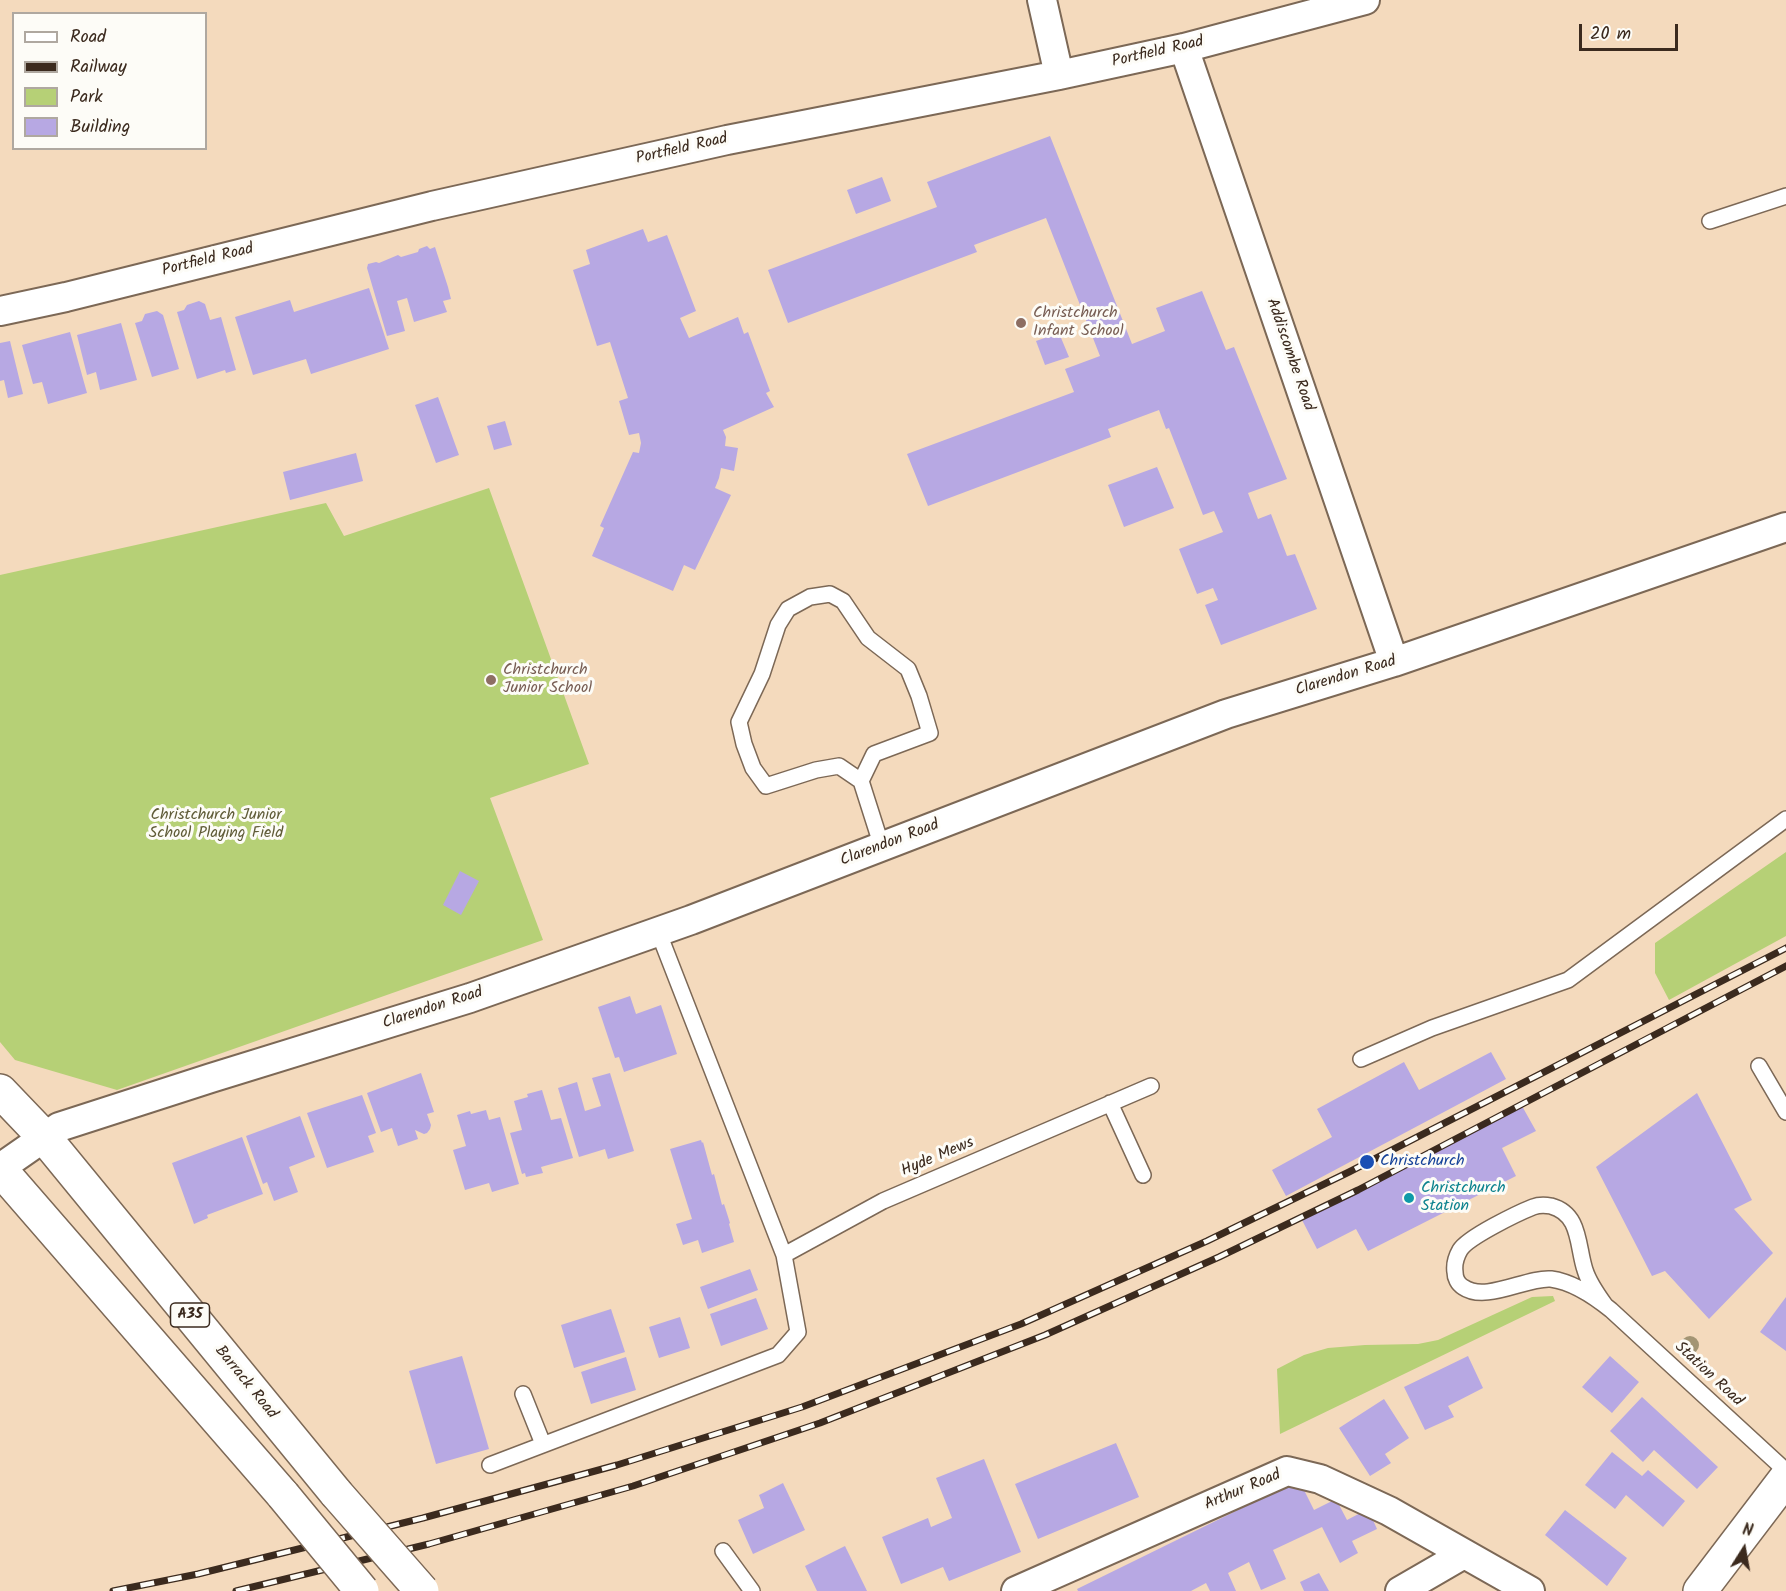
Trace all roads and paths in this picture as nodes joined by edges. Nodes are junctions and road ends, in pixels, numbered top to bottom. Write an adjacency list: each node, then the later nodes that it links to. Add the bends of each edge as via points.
1 (1042, 0): 5 (street)
2 (1365, 0): 3 (street, Portfield Road)
3 (1294, 9): 4 (street, Portfield Road)
4 (1184, 48): 5 (street, Portfield Road); 10 (street, Addiscombe Road)
5 (1059, 75): 8 (street, Portfield Road, via 727,140)
6 (1786, 196): 7 (lane)
7 (1710, 221)
8 (0, 311)
9 (1786, 527): 10 (street, Clarendon Road)
10 (1394, 662): 13 (street, Clarendon Road, via 1226,714)
11 (861, 781): 11 (lane, via 839,766 766,786 753,768 744,744 739,722 762,675 778,625 788,609 810,597 830,594 843,601 868,638 908,669 930,733 874,754); 13 (lane)
12 (1786, 819): 15 (lane, via 1568,980 1432,1028)
13 (882, 846): 14 (street, Clarendon Road)
14 (658, 931): 21 (street, Clarendon Road, via 470,998 59,1127); 24 (lane)
15 (1361, 1059)
16 (1759, 1066): 20 (lane)
17 (1151, 1086): 19 (lane, Hyde Mews)
18 (0, 1091): 21 (main road, Barrack Road / A35)
19 (1110, 1103): 23 (lane); 24 (lane, Hyde Mews, via 883,1201)
20 (1786, 1112)
21 (45, 1138): 22 (street, Clarendon Road); 34 (main road, Barrack Road / A35, bridge, via 336,1493)
22 (0, 1169): 33 (main road, bridge)
23 (1143, 1175)
24 (784, 1255): 27 (lane, via 798,1332 778,1355)
25 (1605, 1305): 25 (lane, Station Road, via 1563,1282 1549,1279 1493,1292 1471,1292 1455,1277 1454,1265 1460,1250 1474,1237 1535,1206 1549,1205 1572,1220 1588,1280); 29 (lane, Station Road)
26 (523, 1394): 27 (lane)
27 (543, 1444): 28 (lane)
28 (490, 1465)
29 (1786, 1471)
30 (1786, 1478): 39 (main road)
31 (723, 1551): 35 (lane)
32 (1464, 1554): 36 (street, Arthur Road, via 1389,1511 1320,1479 1287,1471); 37 (street); 38 (street, Arthur Road)
33 (362, 1591)
34 (422, 1591)
35 (752, 1591)
36 (1016, 1591)
37 (1400, 1591)
38 (1530, 1591)
39 (1700, 1591)

